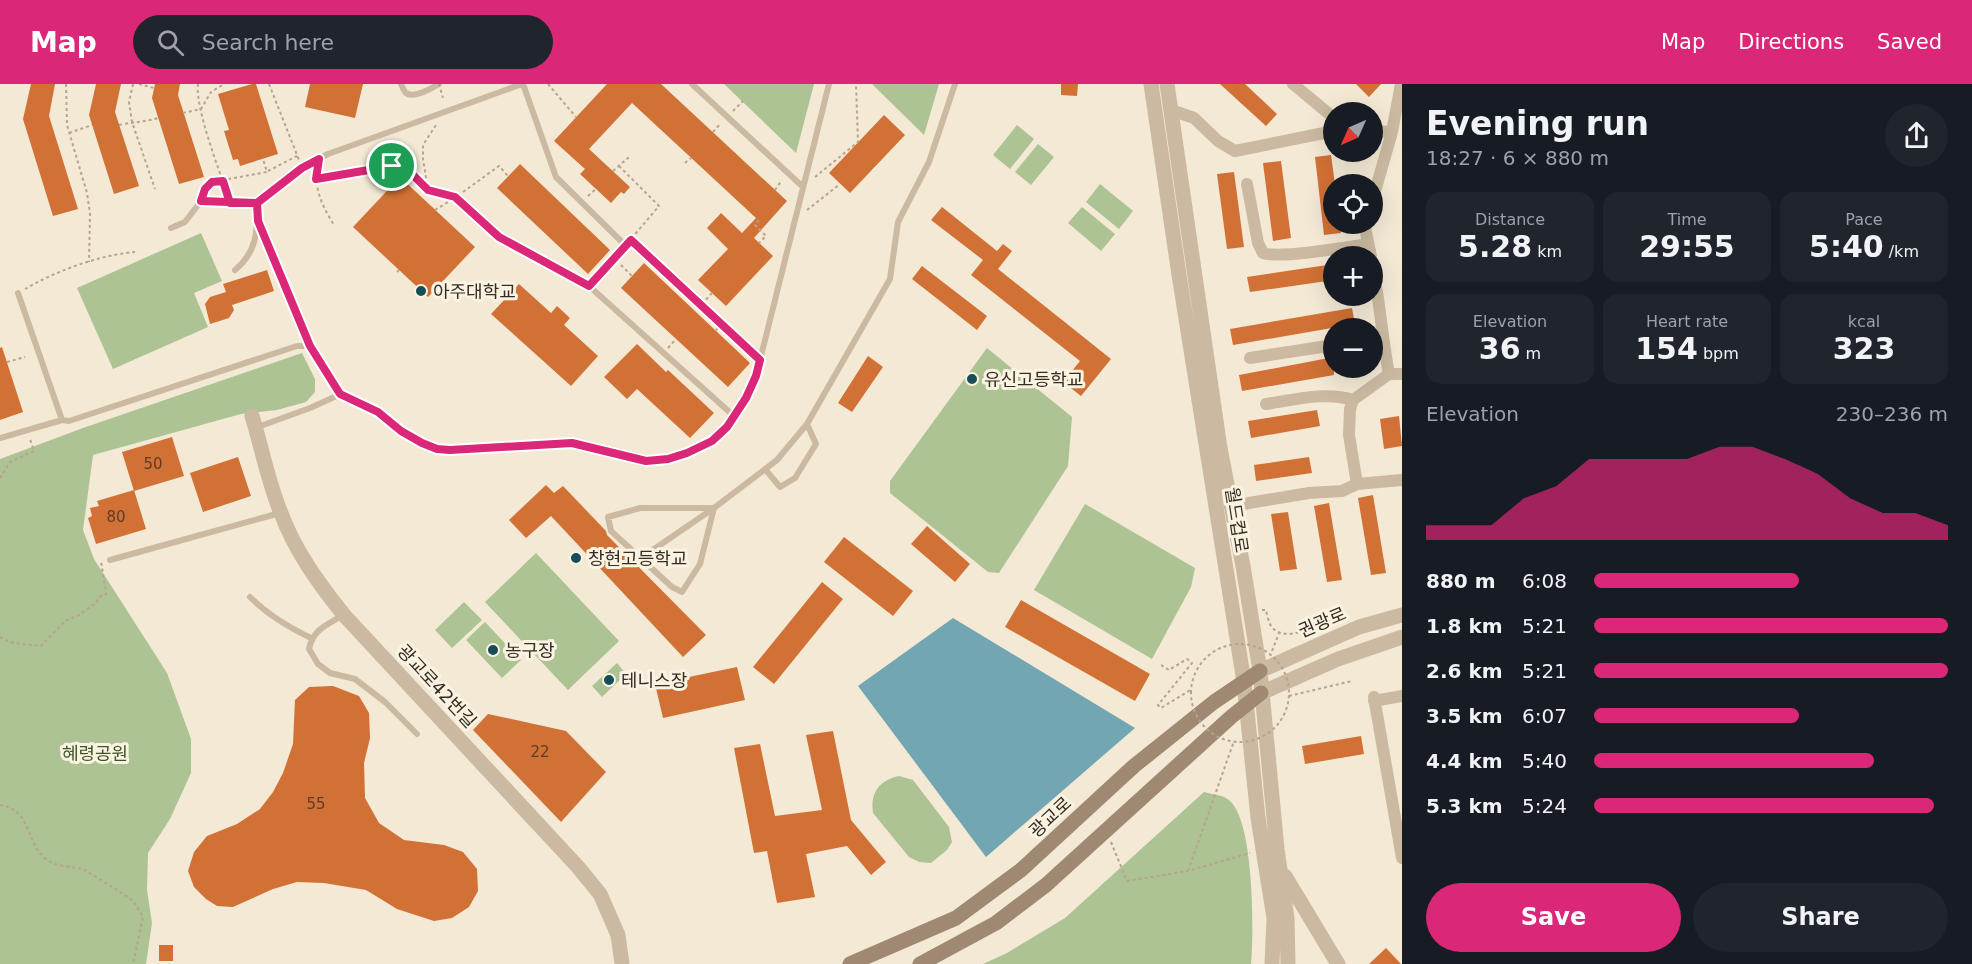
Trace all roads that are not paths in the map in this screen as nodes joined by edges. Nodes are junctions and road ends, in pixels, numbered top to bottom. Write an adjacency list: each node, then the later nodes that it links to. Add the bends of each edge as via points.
1 (401, 84): 2 (lane, via 405,92 413,94)
2 (439, 84)
3 (522, 84): 20 (lane, via 349,145 302,168); 25 (lane, via 556,177 628,243)
4 (692, 84): 18 (lane)
5 (829, 84): 18 (lane)
6 (955, 84): 39 (lane, via 929,162 898,222 890,279)
7 (1151, 84): 55 (street, 월드컵로)
8 (1167, 84): 12 (street, 월드컵로)
9 (1293, 84): 11 (street)
10 (1401, 84): 14 (street)
11 (1323, 109)
12 (1172, 110): 15 (street, via 1194,118 1235,151); 44 (street, 월드컵로)
13 (1383, 131): 14 (street)
14 (1392, 132): 16 (street)
15 (1323, 133)
16 (1380, 174)
17 (1247, 184): 23 (street, via 1263,253)
18 (803, 187): 36 (lane, via 760,360 750,391)
19 (455, 197): 25 (lane, via 499,237)
20 (257, 203): 21 (lane); 22 (lane, via 201,201 185,222)
21 (258, 221): 24 (lane, via 253,248); 27 (lane)
22 (171, 228)
23 (1323, 253)
24 (235, 270)
25 (589, 286): 36 (lane)
26 (18, 293): 37 (lane)
27 (310, 346): 33 (lane); 37 (lane, via 297,346 69,421)
28 (1323, 347): 30 (street)
29 (1383, 357): 31 (street)
30 (1250, 358)
31 (1389, 374): 32 (street); 34 (street)
32 (1402, 374)
33 (340, 394): 36 (lane, via 378,412 422,443 450,450 572,443 646,461 668,459 712,441); 38 (lane, via 310,408)
34 (1353, 400): 35 (street, via 1326,396); 43 (street, via 1349,435)
35 (1266, 404)
36 (735, 417)
37 (62, 420): 40 (lane)
38 (254, 422): 46 (street, 광교로42번길)
39 (807, 424): 41 (lane); 41 (lane, via 816,444 795,478 780,487)
40 (0, 438)
41 (765, 469): 45 (lane)
42 (1402, 480): 43 (street)
43 (1357, 484): 44 (street, via 1342,491)
44 (1231, 506): 54 (street, 월드컵로)
45 (714, 508): 47 (lane); 47 (lane, via 700,564 682,592); 47 (lane, via 640,508 608,517 611,531)
46 (281, 513): 48 (lane); 50 (street, 광교로42번길, via 319,583)
47 (641, 558)
48 (110, 560)
49 (250, 597): 53 (lane, via 265,612)
50 (344, 615): 53 (lane); 62 (street, 광교로42번길, via 600,894 618,935)
51 (1402, 615): 54 (street, 권광로, via 1359,627)
52 (1402, 637): 56 (street, via 1338,658)
53 (311, 638): 59 (lane, via 309,648 318,664 330,673 355,679)
54 (1260, 671): 55 (main road, 광교로); 56 (street, 월드컵로)
55 (1244, 682): 58 (street, 월드컵로); 63 (main road, 광교로, via 1134,766 1022,870 956,918)
56 (1261, 693): 58 (main road); 61 (street, 월드컵로)
57 (1402, 696): 60 (street, via 1374,699)
58 (1245, 706): 64 (main road, via 1046,885 996,923); 65 (street, 월드컵로, via 1274,918)
59 (417, 734)
60 (1402, 858)
61 (1279, 866): 66 (street, 월드컵로, via 1287,918); 67 (street)
62 (622, 964)
63 (850, 964)
64 (920, 964)
65 (1272, 964)
66 (1288, 964)
67 (1338, 964)

